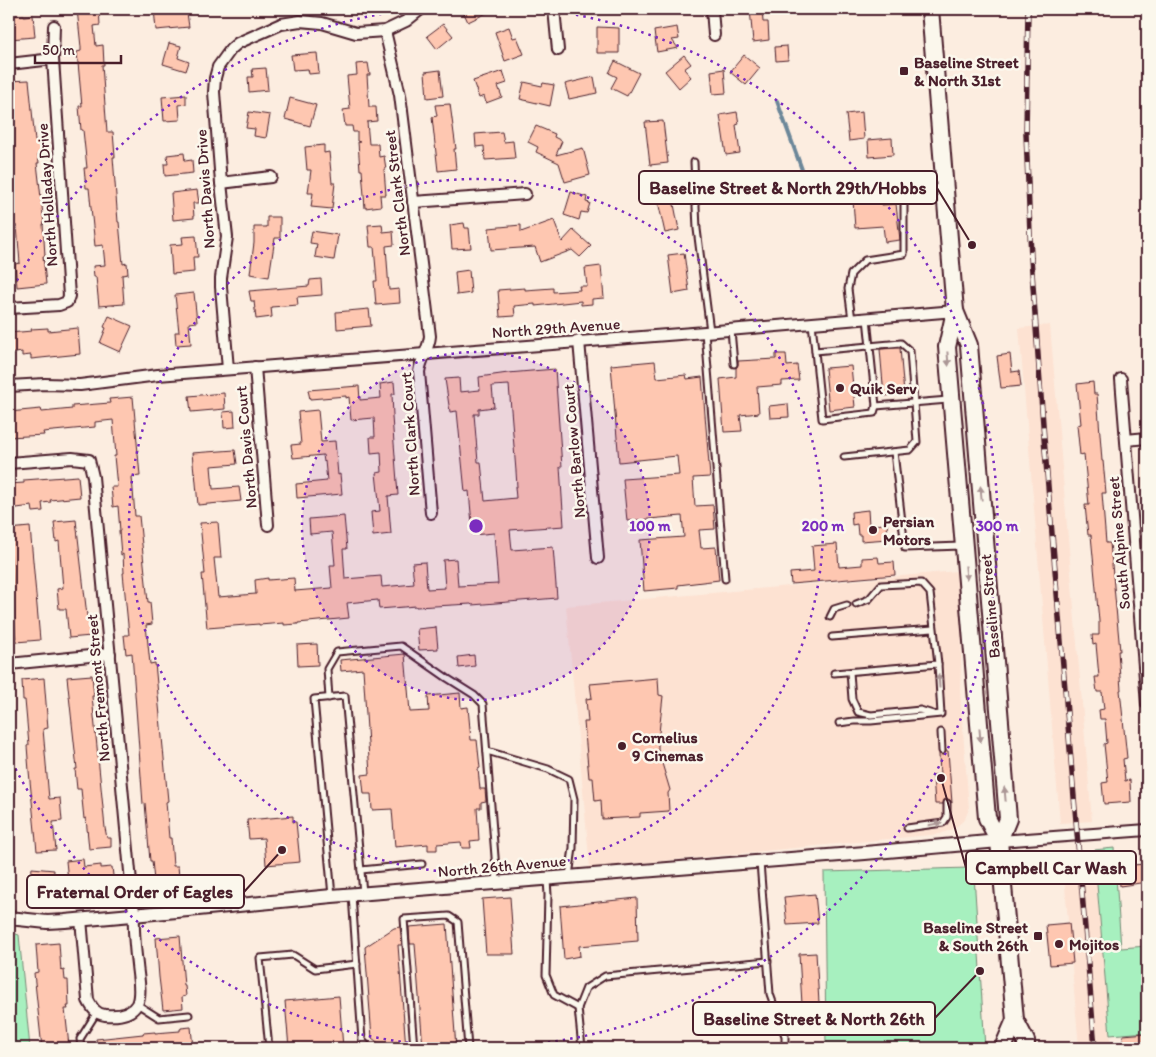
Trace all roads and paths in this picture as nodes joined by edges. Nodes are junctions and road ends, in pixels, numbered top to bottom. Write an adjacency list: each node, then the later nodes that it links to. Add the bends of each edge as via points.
1 (421, 9): 6 (street)
2 (554, 9): 8 (street)
3 (712, 9): 7 (street)
4 (930, 9): 14 (highway, Baseline Street)
5 (54, 26): 9 (street, North Holladay Drive)
6 (385, 31): 13 (street, North Davis Drive, via 356,33 322,23 300,21 281,24 231,49 218,66 215,78); 16 (street, North Clark Street, via 400,95)
7 (714, 36)
8 (558, 50)
9 (53, 59): 10 (street); 17 (street, North Holladay Drive, via 69,296 67,302 59,305)
10 (9, 64)
11 (694, 162): 23 (lane, via 697,229)
12 (271, 177): 13 (street)
13 (221, 182): 30 (street, North Davis Drive, via 227,237 221,287)
14 (945, 187): 18 (highway, Baseline Street); 20 (lane, via 909,192 904,205 904,254 865,260 851,274 848,290)
15 (525, 194): 16 (street)
16 (413, 202): 27 (street, North Clark Street, via 430,336)
17 (9, 308)
18 (956, 311): 19 (street, North 29th Avenue); 33 (highway, Baseline Street, one-way to 33, via 947,347); 68 (highway, Baseline Street, one-way to 18, via 1008,819 969,345)
19 (867, 318): 20 (street, North 29th Avenue); 25 (lane)
20 (852, 320): 21 (street, North 29th Avenue)
21 (812, 323): 22 (street, North 29th Avenue); 26 (lane)
22 (731, 330): 23 (street, North 29th Avenue); 28 (lane)
23 (708, 332): 24 (street, North 29th Avenue); 47 (lane)
24 (580, 341): 27 (street, North 29th Avenue); 44 (street, North Barlow Court)
25 (870, 346): 26 (lane); 34 (lane, via 901,343 910,351); 35 (lane)
26 (815, 351): 35 (lane, via 822,419 874,413)
27 (425, 353): 29 (street, North 29th Avenue); 41 (street, North Clark Court, via 418,372)
28 (734, 364)
29 (255, 367): 30 (street, North 29th Avenue); 42 (street, North Davis Court)
30 (228, 369): 32 (street, North 29th Avenue, via 158,374 80,385)
31 (1121, 379): 37 (street, South Alpine Street)
32 (9, 386)
33 (951, 400): 34 (lane); 43 (highway, Baseline Street)
34 (914, 403): 35 (lane); 38 (lane, via 917,442 910,450)
35 (876, 406)
36 (1147, 438): 37 (street)
37 (1126, 440): 46 (street, South Alpine Street)
38 (894, 452): 39 (lane); 43 (lane, via 905,548)
39 (844, 457)
40 (9, 463): 53 (street, North Fremont Street, via 72,458 89,460 94,477)
41 (431, 513)
42 (268, 525)
43 (964, 545): 68 (highway, Baseline Street, one-way to 68, via 988,818)
44 (598, 558)
45 (1147, 567): 46 (street)
46 (1136, 568): 59 (street, South Alpine Street)
47 (726, 579)
48 (856, 604): 51 (lane, via 869,599 881,585 921,583 930,593)
49 (847, 605): 50 (lane, via 834,609)
50 (830, 617)
51 (933, 629): 52 (lane); 55 (lane)
52 (832, 637)
53 (110, 654): 54 (street); 77 (street, North Fremont Street)
54 (9, 664)
55 (938, 664): 56 (lane); 60 (lane, one-way to 55, via 941,714)
56 (850, 672): 57 (lane); 60 (lane, via 852,699 858,712 871,715 920,710)
57 (834, 674)
58 (329, 698): 63 (lane, via 326,669 336,652 401,646 483,704); 71 (lane, via 345,696); 76 (lane, via 314,699)
59 (1147, 704)
60 (935, 715): 61 (lane)
61 (839, 723)
62 (941, 732): 64 (lane)
63 (487, 751): 72 (lane, via 548,769 568,779 574,800); 74 (lane)
64 (942, 752)
65 (947, 803): 66 (lane, one-way to 65, via 943,823 947,817)
66 (907, 828)
67 (1147, 830): 68 (street)
68 (999, 841): 69 (street, North 26th Avenue); 86 (highway, Baseline Street)
69 (760, 862): 72 (street, North 26th Avenue); 80 (lane)
70 (422, 864): 71 (lane)
71 (361, 870): 75 (lane)
72 (569, 876): 73 (street, North 26th Avenue)
73 (547, 878): 74 (street, North 26th Avenue); 83 (lane, via 546,975 554,995)
74 (497, 882): 75 (street, North 26th Avenue)
75 (358, 894): 76 (street, North 26th Avenue); 81 (lane)
76 (332, 896): 77 (street, North 26th Avenue)
77 (134, 914): 79 (street, North 26th Avenue); 82 (street, North Fremont Street)
78 (9, 918): 79 (street, North 26th Avenue, via 47,922)
79 (81, 919): 84 (street, via 88,1000)
80 (768, 961): 83 (lane, via 605,976 586,988); 93 (lane, via 770,994)
81 (357, 964): 88 (lane, via 315,969 293,955 260,958); 89 (lane, via 362,1040)
82 (137, 1004): 84 (street, via 123,1014); 85 (lane, via 159,1018)
83 (578, 1008): 92 (lane)
84 (97, 1012): 87 (lane, via 80,1039)
85 (189, 1016)
86 (1015, 1020): 94 (highway, Baseline Street); 95 (highway, Baseline Street, via 1026,1041)
87 (81, 1048)
88 (269, 1048)
89 (370, 1048)
90 (414, 1048): 91 (lane, via 404,919 449,916 458,922)
91 (468, 1048)
92 (582, 1048)
93 (786, 1048)
94 (1005, 1048)
95 (1026, 1048)

